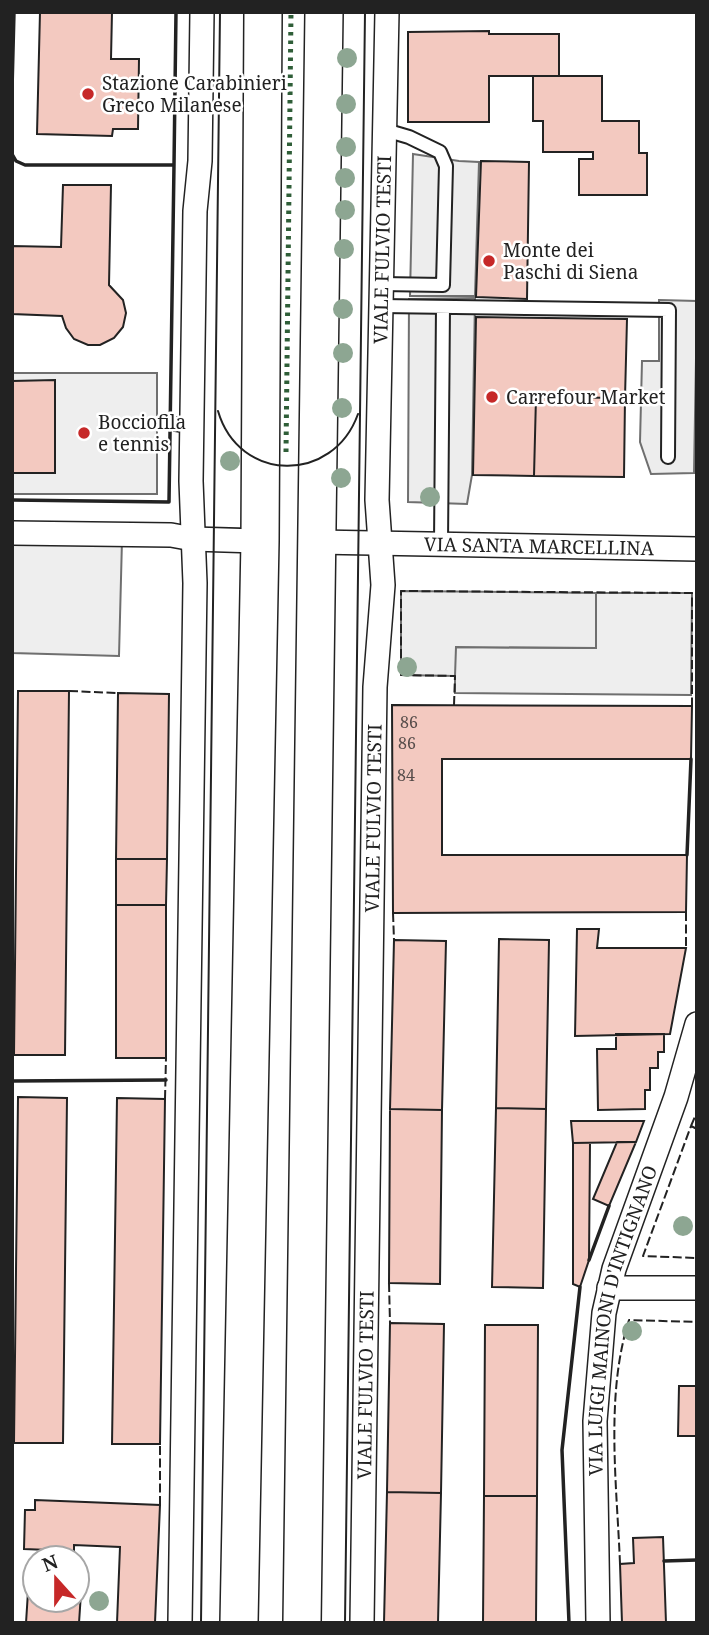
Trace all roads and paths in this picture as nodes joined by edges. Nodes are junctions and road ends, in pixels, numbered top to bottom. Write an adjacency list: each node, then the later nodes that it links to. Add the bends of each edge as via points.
1 (202, 12): 10 (street, via 195,211)
2 (263, 12): 11 (main road)
3 (324, 12): 12 (main road)
4 (387, 12): 5 (street, VIALE FULVIO TESTI)
5 (385, 130): 6 (street, VIALE FULVIO TESTI); 6 (lane, via 440,152 446,166 443,285)
6 (382, 295): 7 (lane); 13 (street, VIALE FULVIO TESTI, via 377,500)
7 (443, 307): 8 (lane, via 669,310); 14 (lane)
8 (668, 457)
9 (12, 533): 10 (street)
10 (193, 539): 11 (street); 19 (street)
11 (260, 541): 12 (main road); 20 (main road)
12 (317, 542): 13 (street, VIA SANTA MARCELLINA); 21 (main road)
13 (381, 543): 14 (street, VIA SANTA MARCELLINA); 22 (street, VIALE FULVIO TESTI)
14 (441, 543): 15 (street, VIA SANTA MARCELLINA)
15 (697, 550)
16 (697, 1024): 17 (street, VIA LUIGI MAINONI D'INTIGNANO)
17 (609, 1288): 18 (street); 23 (street, VIA LUIGI MAINONI D'INTIGNANO, via 595,1421)
18 (697, 1288)
19 (180, 1623)
20 (239, 1623)
21 (302, 1623)
22 (362, 1623)
23 (598, 1623)

